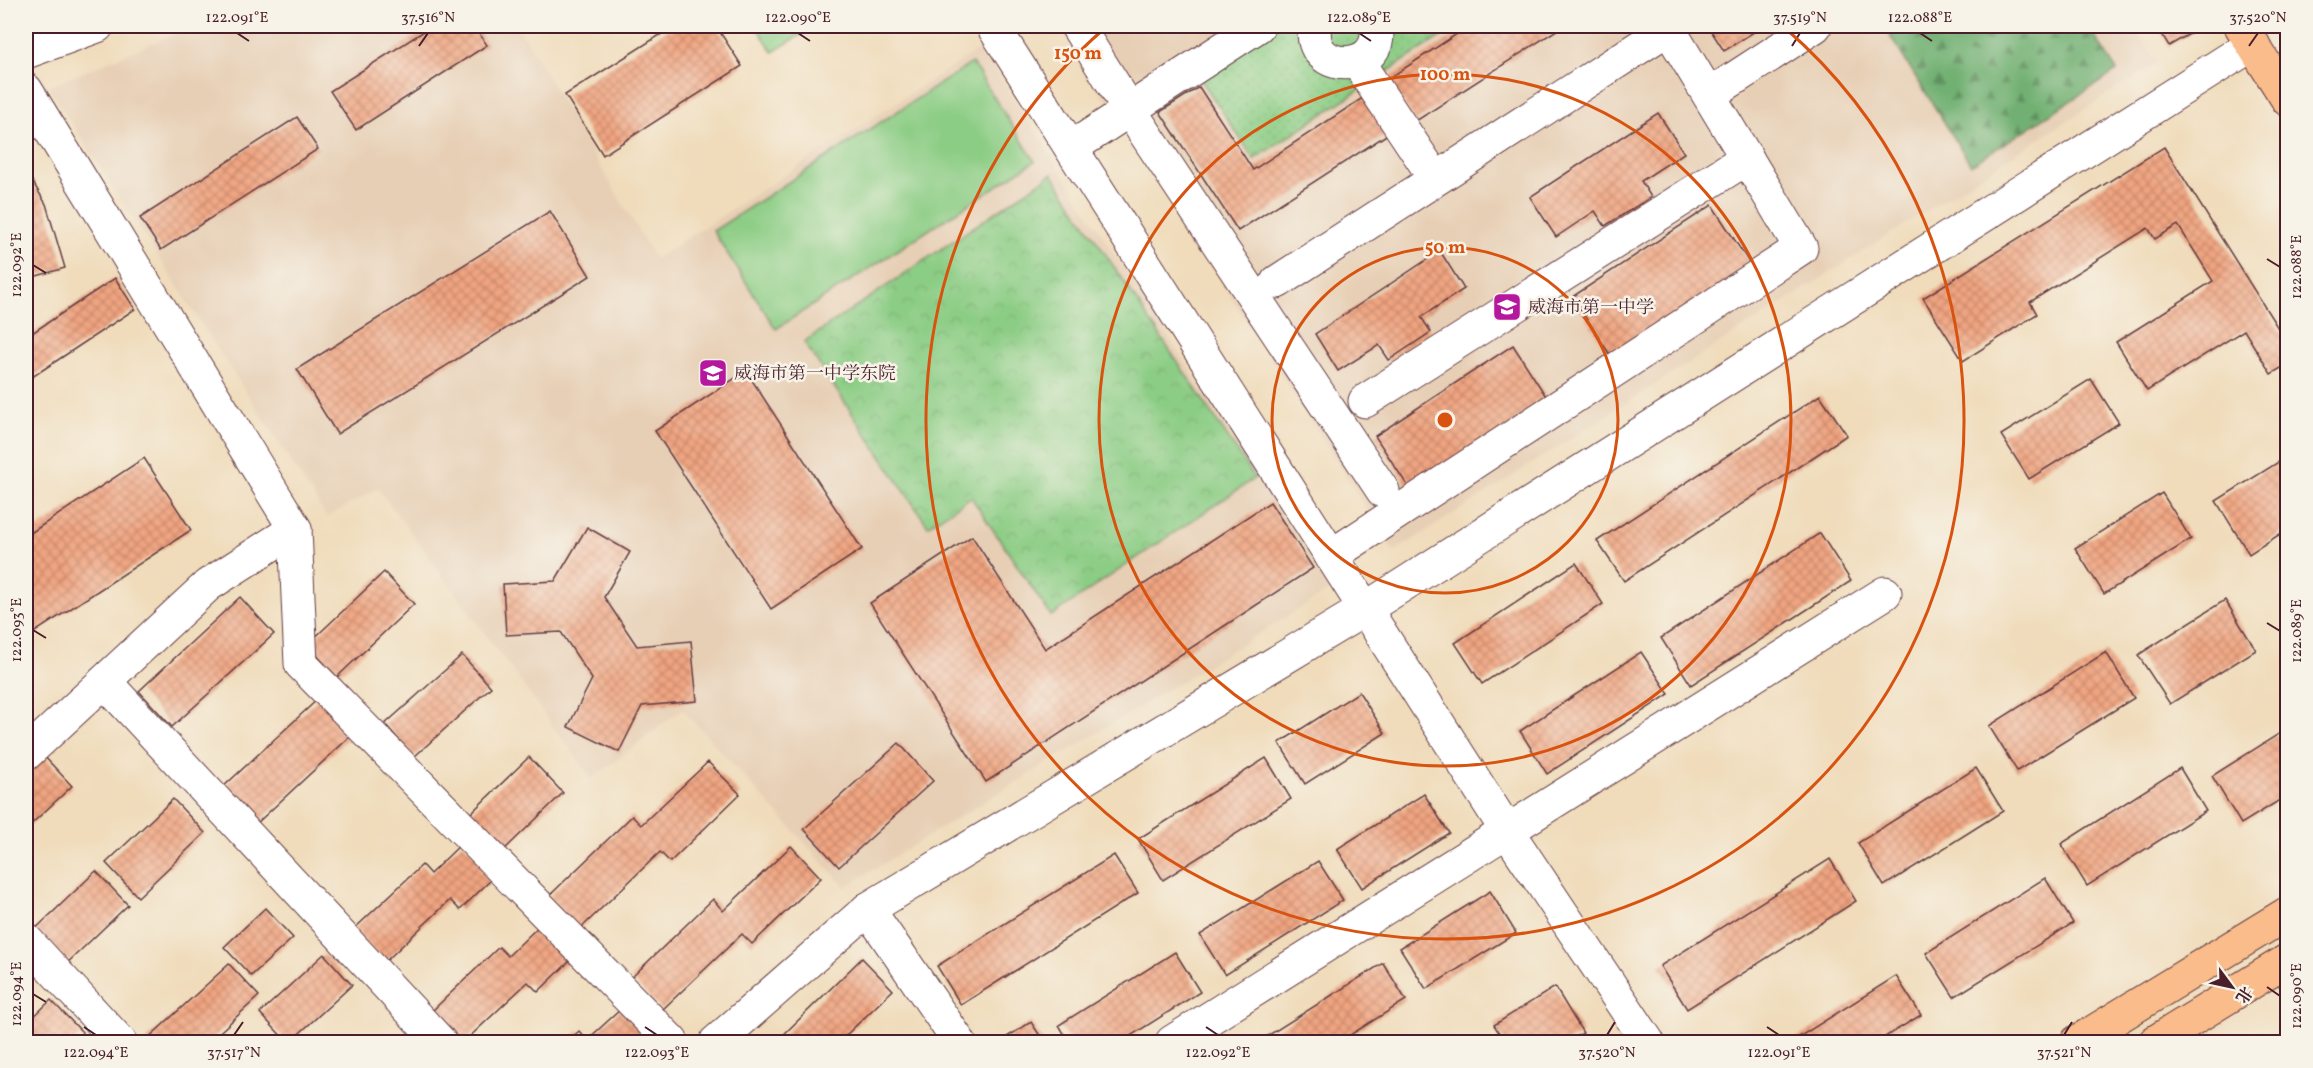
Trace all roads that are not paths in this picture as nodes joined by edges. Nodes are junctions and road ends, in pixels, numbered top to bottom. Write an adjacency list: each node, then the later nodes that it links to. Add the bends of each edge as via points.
1 (97, 26): 10 (street)
2 (993, 26): 16 (street)
3 (1077, 26): 15 (street)
4 (1258, 26): 15 (street)
5 (1315, 26): 11 (street, via 1316,42 1328,58 1347,64)
6 (1376, 26): 11 (street, via 1372,49)
7 (1815, 26): 13 (street)
8 (1668, 27): 13 (street); 18 (street)
9 (2247, 35): 14 (main road); 25 (street)
10 (26, 52)
11 (1357, 62): 18 (street)
12 (26, 90): 22 (street)
13 (1709, 95): 17 (street)
14 (2288, 100)
15 (1129, 110): 16 (street); 21 (street)
16 (1071, 148): 23 (street)
17 (1747, 158): 20 (street); 23 (street, via 1801,248)
18 (1435, 178): 19 (street)
19 (1277, 282)
20 (1365, 401)
21 (1383, 491)
22 (295, 529): 26 (street, via 208,585); 35 (street, via 301,664)
23 (1331, 556): 25 (street)
24 (1886, 593): 28 (street)
25 (1365, 609): 28 (street); 29 (street)
26 (105, 682): 27 (street); 34 (street)
27 (26, 754)
28 (1507, 831): 38 (street); 39 (street)
29 (868, 909): 36 (street); 37 (street)
30 (2288, 913): 40 (main road)
31 (26, 940): 33 (street)
32 (2288, 960): 41 (main road)
33 (120, 1042)
34 (440, 1042)
35 (672, 1042)
36 (716, 1042)
37 (960, 1042)
38 (1172, 1042)
39 (1648, 1042)
40 (2076, 1042)
41 (2155, 1042)

